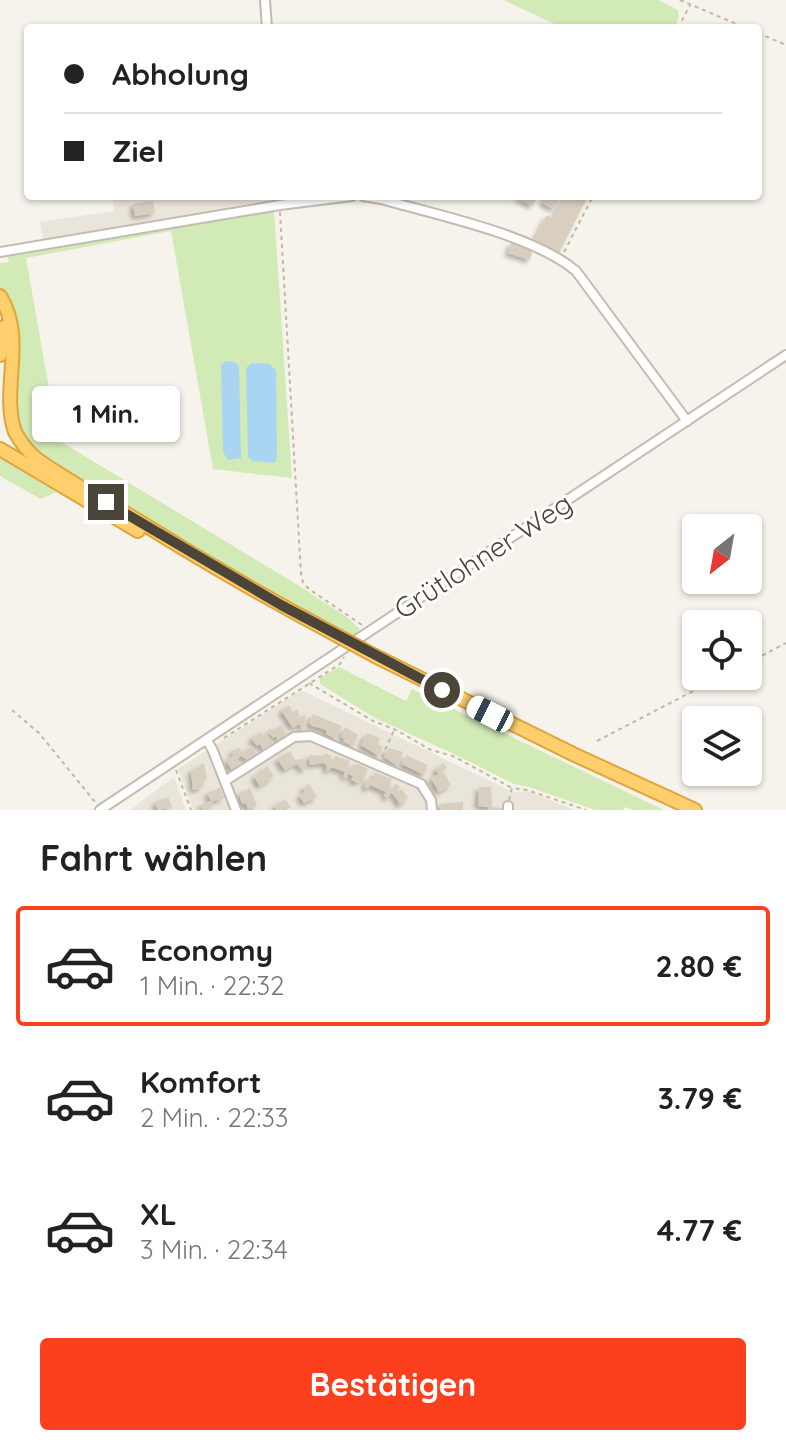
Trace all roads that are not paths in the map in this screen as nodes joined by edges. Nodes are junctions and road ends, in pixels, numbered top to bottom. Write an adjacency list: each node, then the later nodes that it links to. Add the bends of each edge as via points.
1 (265, 0): 2 (street)
2 (267, 24)
3 (279, 200): 5 (street)
4 (384, 200): 10 (street, via 526,242 576,271)
5 (0, 252)
6 (0, 296): 12 (highway, via 12,338 9,415 20,441 38,460)
7 (0, 310): 8 (highway, via 5,337)
8 (0, 355)
9 (786, 355): 10 (street, Grütlohner Weg)
10 (687, 421): 13 (street, Grütlohner Weg, via 369,631)
11 (0, 447): 12 (highway); 13 (highway)
12 (158, 533): 13 (highway)
13 (337, 643): 14 (highway, bridge); 15 (street, Grütlohner Weg)
14 (372, 658): 20 (highway, via 536,744); 21 (highway)
15 (209, 743): 16 (street); 17 (street, Grütlohner Weg)
16 (225, 781): 18 (street); 19 (street, via 294,737 311,736 421,784)
17 (100, 810)
18 (236, 810)
19 (432, 810)
20 (679, 810)
21 (695, 810)

